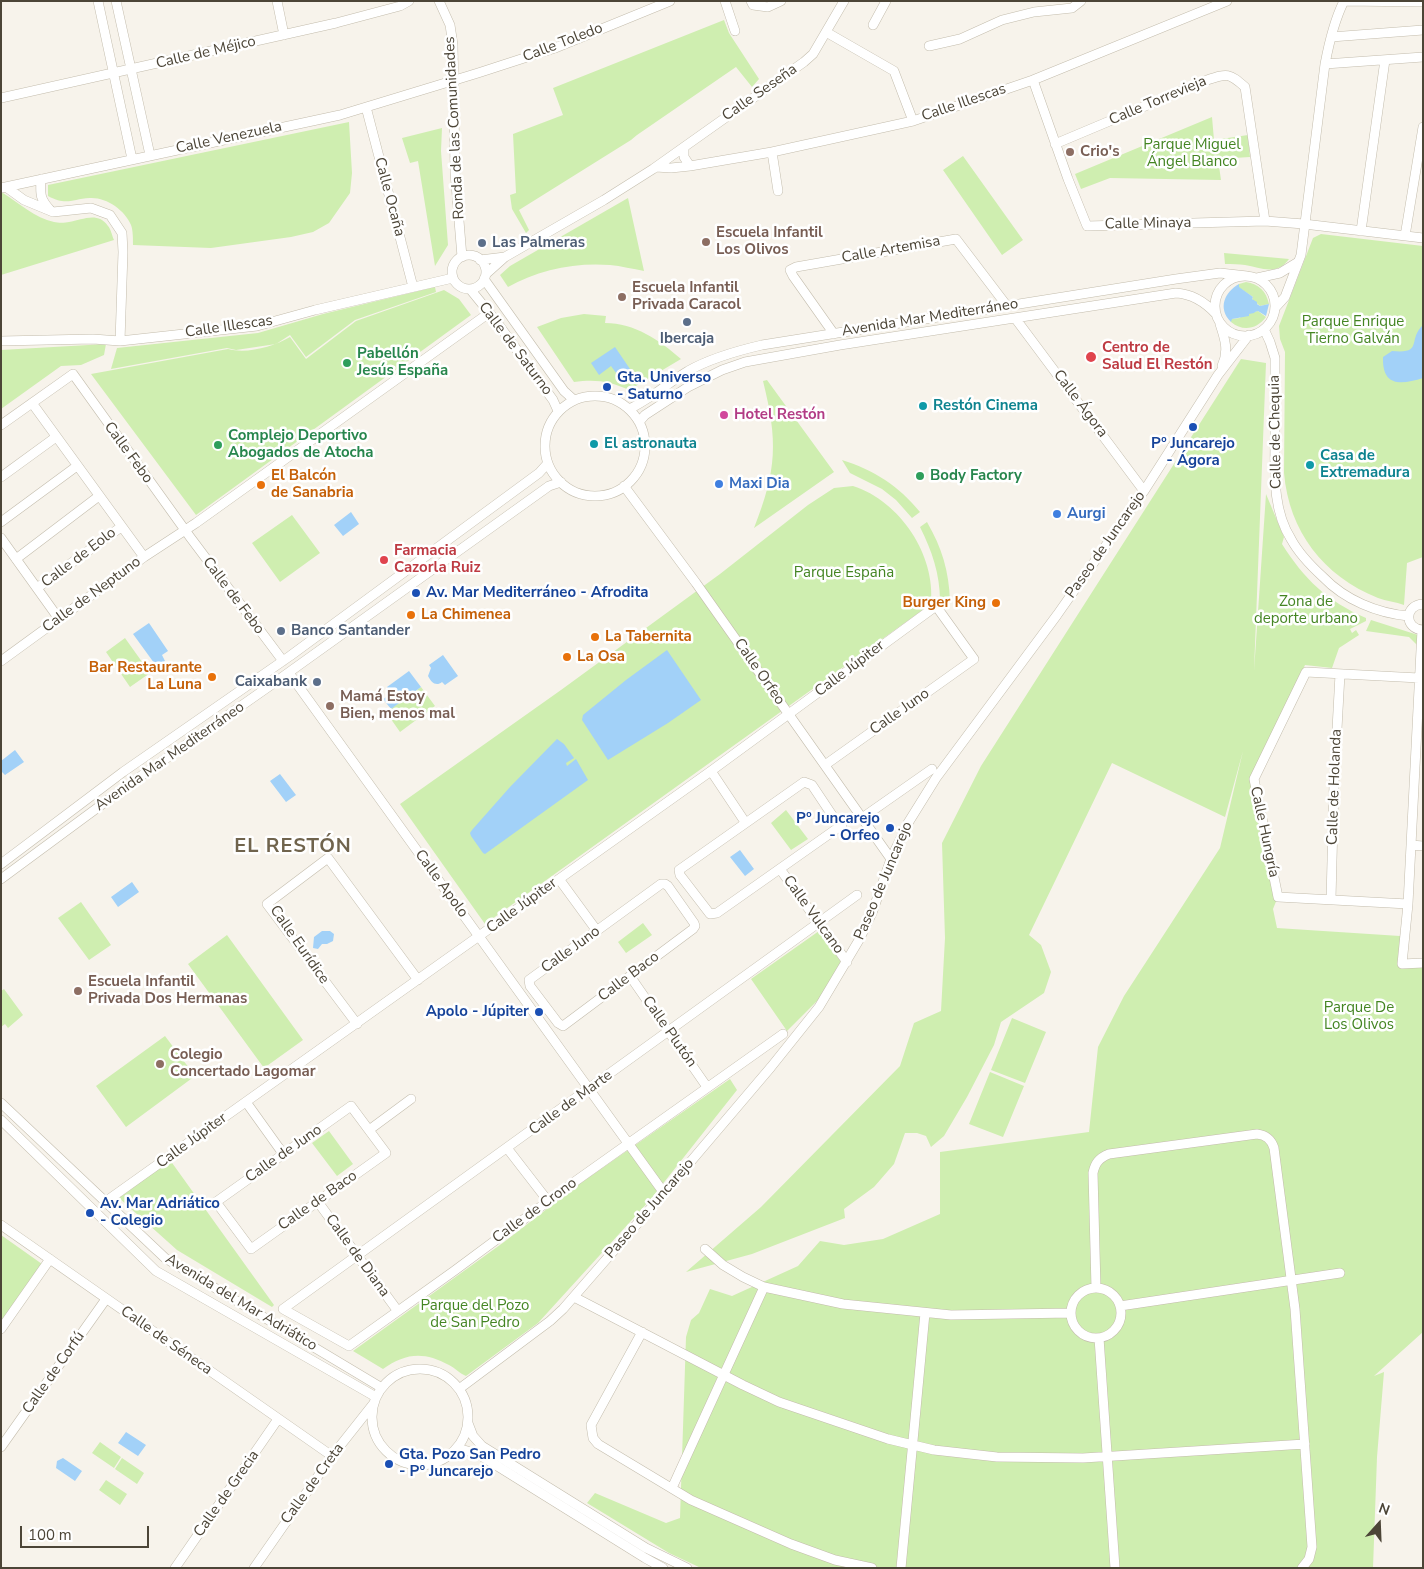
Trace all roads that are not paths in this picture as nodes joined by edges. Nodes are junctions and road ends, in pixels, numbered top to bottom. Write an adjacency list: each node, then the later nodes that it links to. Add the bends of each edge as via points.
1 (98, 1): 27 (street)
2 (116, 1): 26 (street)
3 (277, 1): 20 (street)
4 (409, 1): 20 (street, Calle de Méjico)
5 (439, 1): 28 (street, Ronda de las Comunidades, via 450,26)
6 (670, 1): 28 (street, Calle Toledo, via 555,48)
7 (725, 1): 18 (street)
8 (751, 1): 9 (street, via 753,5 768,7)
9 (781, 1)
10 (844, 1): 19 (street, Calle Seseña)
11 (886, 1): 16 (street)
12 (1081, 1): 22 (street, via 1072,8 1002,20 960,40)
13 (1344, 1): 15 (street); 21 (street)
14 (1225, 2): 29 (street, Calle Illescas)
15 (1423, 2)
16 (873, 25)
17 (1423, 30): 21 (street)
18 (735, 31)
19 (826, 32): 32 (street, via 894,71); 35 (street, Calle Seseña, via 804,62)
20 (284, 35): 26 (street, Calle de Méjico)
21 (1331, 36): 25 (street)
22 (929, 46)
23 (1423, 57): 24 (street)
24 (1385, 60): 25 (street); 47 (street)
25 (1325, 64): 46 (street)
26 (131, 70): 27 (street, Calle de Méjico); 37 (street)
27 (114, 74): 30 (street, Calle de Méjico); 38 (street)
28 (454, 80): 31 (street, Calle Venezuela); 50 (street, Ronda de las Comunidades, via 455,172)
29 (1033, 80): 32 (street, Calle Illescas); 34 (street, Calle Minaya)
30 (1, 98)
31 (366, 107): 37 (street, Calle Venezuela); 58 (street, Calle Ocaña)
32 (912, 121): 36 (street, Calle Illescas)
33 (1423, 127): 48 (street)
34 (1055, 144): 45 (street, Calle Minaya, via 1087,226); 45 (street, Calle Torrevieja, via 1207,80 1222,75 1233,76 1245,87)
35 (684, 147): 39 (street, via 684,157); 40 (street, Calle Seseña)
36 (772, 152): 39 (street, Calle Illescas); 43 (street)
37 (150, 155): 38 (street, Calle Venezuela)
38 (132, 159): 41 (street, Calle Venezuela)
39 (690, 166): 40 (street, Calle Illescas)
40 (656, 167): 51 (street)
41 (41, 179): 42 (street, Calle Venezuela); 44 (street, via 43,202)
42 (4, 188): 44 (street)
43 (778, 191)
44 (53, 212): 68 (street, via 91,208 110,215 122,233)
45 (1265, 221): 46 (street, Calle Minaya)
46 (1304, 224): 47 (street, Calle Minaya); 53 (street)
47 (1360, 230): 48 (street, Calle Minaya)
48 (1405, 236): 49 (street, Calle Minaya)
49 (1423, 238)
50 (462, 256): 52 (street); 56 (street, via 453,266)
51 (505, 257): 52 (street); 54 (street)
52 (480, 260): 54 (street, via 485,267)
53 (1298, 262): 57 (street, via 1280,273); 61 (street, via 1285,297)
54 (485, 276): 59 (street, via 479,286); 71 (street, Calle de Saturno, via 564,391)
55 (1247, 276): 57 (street); 60 (street, Avenida Mar Mediterráneo, via 1220,273); 64 (street, via 1237,276 1221,287 1215,305)
56 (453, 278): 58 (street, Calle Illescas); 59 (street, via 461,287)
57 (1257, 278): 61 (street, via 1271,290)
58 (413, 287): 68 (street, Calle Illescas, via 258,326)
59 (470, 289): 62 (street, Calle de Saturno)
60 (1007, 306): 66 (street, Avenida Mar Mediterráneo); 66 (street, Calle Artemisa, via 956,239 790,270)
61 (1275, 308): 65 (street, via 1271,322)
62 (489, 313): 74 (street, Calle de Saturno); 87 (street, Calle de Neptuno)
63 (1015, 318): 64 (street, Avenida Mar Mediterráneo, via 1176,293 1192,296 1207,304); 75 (street, Avenida Mar Mediterráneo, via 745,362 688,387); 83 (street, Calle Ágora)
64 (1218, 318): 67 (street, via 1233,333); 70 (street, Paseo de Juncarejo, via 1226,344 1226,359)
65 (1264, 329): 67 (street); 94 (street, Calle de Chequia, via 1275,358 1276,496 1290,539 1309,564 1343,594 1376,610)
66 (834, 334): 73 (street, Avenida Mar Mediterráneo, via 762,345 728,354 690,370)
67 (1249, 335): 70 (street, Paseo de Juncarejo)
68 (120, 341): 69 (street, Calle Illescas)
69 (1, 342)
70 (1218, 375): 83 (street, Paseo de Juncarejo)
71 (574, 400): 73 (street, via 603,396); 74 (street)
72 (32, 403): 76 (street); 77 (street); 87 (street, Calle Febo, via 73,374)
73 (629, 409): 75 (street)
74 (558, 411): 78 (street, via 546,436)
75 (639, 422): 82 (street, via 644,436 643,457 634,476)
76 (1, 425)
77 (56, 437): 79 (street); 80 (street)
78 (548, 463): 81 (street); 98 (street, Avenida Mar Mediterráneo, via 539,473)
79 (77, 466): 84 (street); 85 (street)
80 (1, 477)
81 (561, 482): 82 (street, via 592,495); 99 (street, Avenida Mar Mediterráneo, via 549,486)
82 (624, 486): 102 (street, Calle Orfeo)
83 (1144, 491): 110 (street, Paseo de Juncarejo, via 1052,623 936,778 908,823)
84 (99, 496): 86 (street); 90 (street)
85 (1, 522)
86 (121, 526): 89 (street); 91 (street, Calle de Eolo)
87 (185, 531): 89 (street, Calle de Neptuno); 98 (street, Calle de Febo)
88 (1, 538): 90 (street)
89 (144, 557): 95 (street, Calle de Neptuno)
90 (16, 559): 91 (street)
91 (37, 588): 95 (street)
92 (1423, 604): 94 (street, via 1415,605)
93 (936, 606): 102 (street, Calle Júpiter); 103 (street, Calle Juno, via 974,659)
94 (1408, 616): 96 (street, via 1411,624)
95 (59, 619): 97 (street, Calle de Neptuno)
96 (1422, 630): 101 (street)
97 (1, 661)
98 (283, 661): 111 (street, Avenida Mar Mediterráneo, via 123,772)
99 (288, 673): 113 (street, Avenida Mar Mediterráneo); 121 (street, Calle Apolo)
100 (1340, 674): 101 (street, Calle Hungría); 117 (street, Calle de Holanda); 117 (street, Calle Hungría, via 1306,672 1254,779 1278,897)
101 (1419, 678): 108 (street)
102 (789, 715): 103 (street, Calle Orfeo); 105 (street, Calle Júpiter)
103 (825, 765): 106 (street, Calle Orfeo)
104 (932, 769): 106 (street)
105 (711, 771): 107 (street); 114 (street, Calle Júpiter)
106 (862, 818): 110 (street, Calle Orfeo)
107 (745, 822): 112 (street, via 804,782 812,785 838,824 842,825); 112 (street, via 679,872 707,912 716,912)
108 (1411, 845): 109 (street); 118 (street)
109 (1423, 846)
110 (891, 859): 122 (street, Paseo de Juncarejo, via 872,913)
111 (1, 864)
112 (780, 869): 119 (street, Calle Vulcano)
113 (1, 879)
114 (559, 879): 120 (street); 121 (street, Calle Júpiter)
115 (661, 884): 120 (street, Calle Juno); 124 (street, Calle Baco, via 668,886 695,926)
116 (857, 896): 119 (street, Calle de Marte)
117 (1331, 899): 118 (street, Calle Hungría)
118 (1408, 904): 123 (street, via 1402,964)
119 (819, 923): 122 (street, Calle Vulcano); 128 (street, Calle de Marte)
120 (597, 931): 127 (street, Calle Juno, via 529,980 558,1024)
121 (480, 936): 125 (street, Calle Júpiter); 131 (street, Calle Apolo)
122 (847, 962): 141 (street, Paseo de Juncarejo, via 813,1014)
123 (1423, 963)
124 (630, 976): 127 (street, Calle Baco); 128 (street, Calle Plutón)
125 (418, 980): 126 (street, Calle Júpiter); 126 (street, Calle Eurídice, via 328,858 267,904)
126 (357, 1024): 133 (street, Calle Júpiter)
127 (565, 1024)
128 (669, 1032): 130 (street, Calle Plutón); 131 (street, Calle de Marte)
129 (783, 1034): 130 (street, Calle de Crono)
130 (708, 1087): 137 (street, Calle de Crono)
131 (589, 1089): 137 (street, Calle Apolo); 138 (street, Calle de Marte)
132 (411, 1099): 136 (street)
133 (246, 1102): 140 (street); 143 (street, Calle Júpiter)
134 (1, 1103): 143 (street, Avenida del Mar Adriático)
135 (1, 1120): 167 (street, Avenida del Mar Adriático, via 156,1271)
136 (369, 1130): 139 (street, Calle de Juno); 140 (street, Calle de Juno, via 351,1106)
137 (628, 1144): 141 (street, Calle Apolo); 142 (street, Calle de Crono)
138 (507, 1148): 142 (street); 148 (street, Calle de Marte)
139 (386, 1153): 144 (street, Calle de Baco)
140 (284, 1155): 146 (street, Calle de Juno, via 216,1202)
141 (664, 1193): 154 (street, Paseo de Juncarejo)
142 (548, 1201): 158 (street, Calle de Crono)
143 (105, 1202): 165 (street, Avenida del Mar Adriático, via 165,1258)
144 (318, 1202): 146 (street, Calle de Baco); 148 (street, Calle de Diana)
145 (1, 1225): 149 (street, Calle de Séneca)
146 (251, 1249)
147 (705, 1249): 152 (street, via 743,1278)
148 (357, 1257): 157 (street, Calle de Marte); 158 (street, Calle de Diana)
149 (50, 1259): 155 (street, Calle de Séneca); 161 (street)
150 (1340, 1273): 151 (street)
151 (1292, 1281): 153 (street, via 1274,1148 1269,1139 1257,1134 1101,1157 1093,1174); 156 (street); 170 (street)
152 (764, 1287): 160 (street, via 843,1304); 164 (street)
153 (1096, 1288): 156 (street, via 1111,1293); 159 (street, via 1080,1293)
154 (574, 1297): 162 (street); 166 (street, Paseo de Juncarejo, via 550,1322)
155 (106, 1299): 168 (street, Calle de Séneca); 172 (street, Calle de Corfú)
156 (1120, 1306): 163 (street, via 1119,1323 1114,1330)
157 (283, 1309): 158 (street, Calle de Crono, via 349,1346)
158 (397, 1310)
159 (1071, 1312): 160 (street); 163 (street, via 1077,1329)
160 (925, 1313): 171 (street)
161 (1, 1329)
162 (642, 1332): 164 (street); 176 (street, via 593,1419 591,1432 598,1444)
163 (1099, 1338): 175 (street)
164 (724, 1375): 171 (street, via 779,1402); 176 (street)
165 (382, 1388): 166 (street, via 406,1371 421,1369 436,1371); 167 (street)
166 (459, 1388): 169 (street, via 467,1405)
167 (375, 1400): 173 (street, via 372,1419 376,1435 384,1449 397,1459 429,1464 442,1460); 174 (street, Calle de Creta)
168 (278, 1420): 174 (street, Calle de Séneca); 177 (street, Calle de Grecia)
169 (468, 1423): 173 (street); 180 (street, via 482,1446 646,1548)
170 (1304, 1444): 175 (street); 184 (street, via 1312,1547 1310,1558)
171 (912, 1445): 175 (street, via 997,1457); 182 (street)
172 (1, 1447)
173 (457, 1448): 179 (street, via 478,1454)
174 (332, 1456): 178 (street, Calle de Creta)
175 (1107, 1456): 183 (street)
176 (672, 1488): 181 (street, via 691,1500 791,1544 834,1560)
177 (175, 1568)
178 (254, 1568)
179 (663, 1568)
180 (687, 1568)
181 (872, 1568)
182 (901, 1568)
183 (1115, 1568)
184 (1302, 1568)

